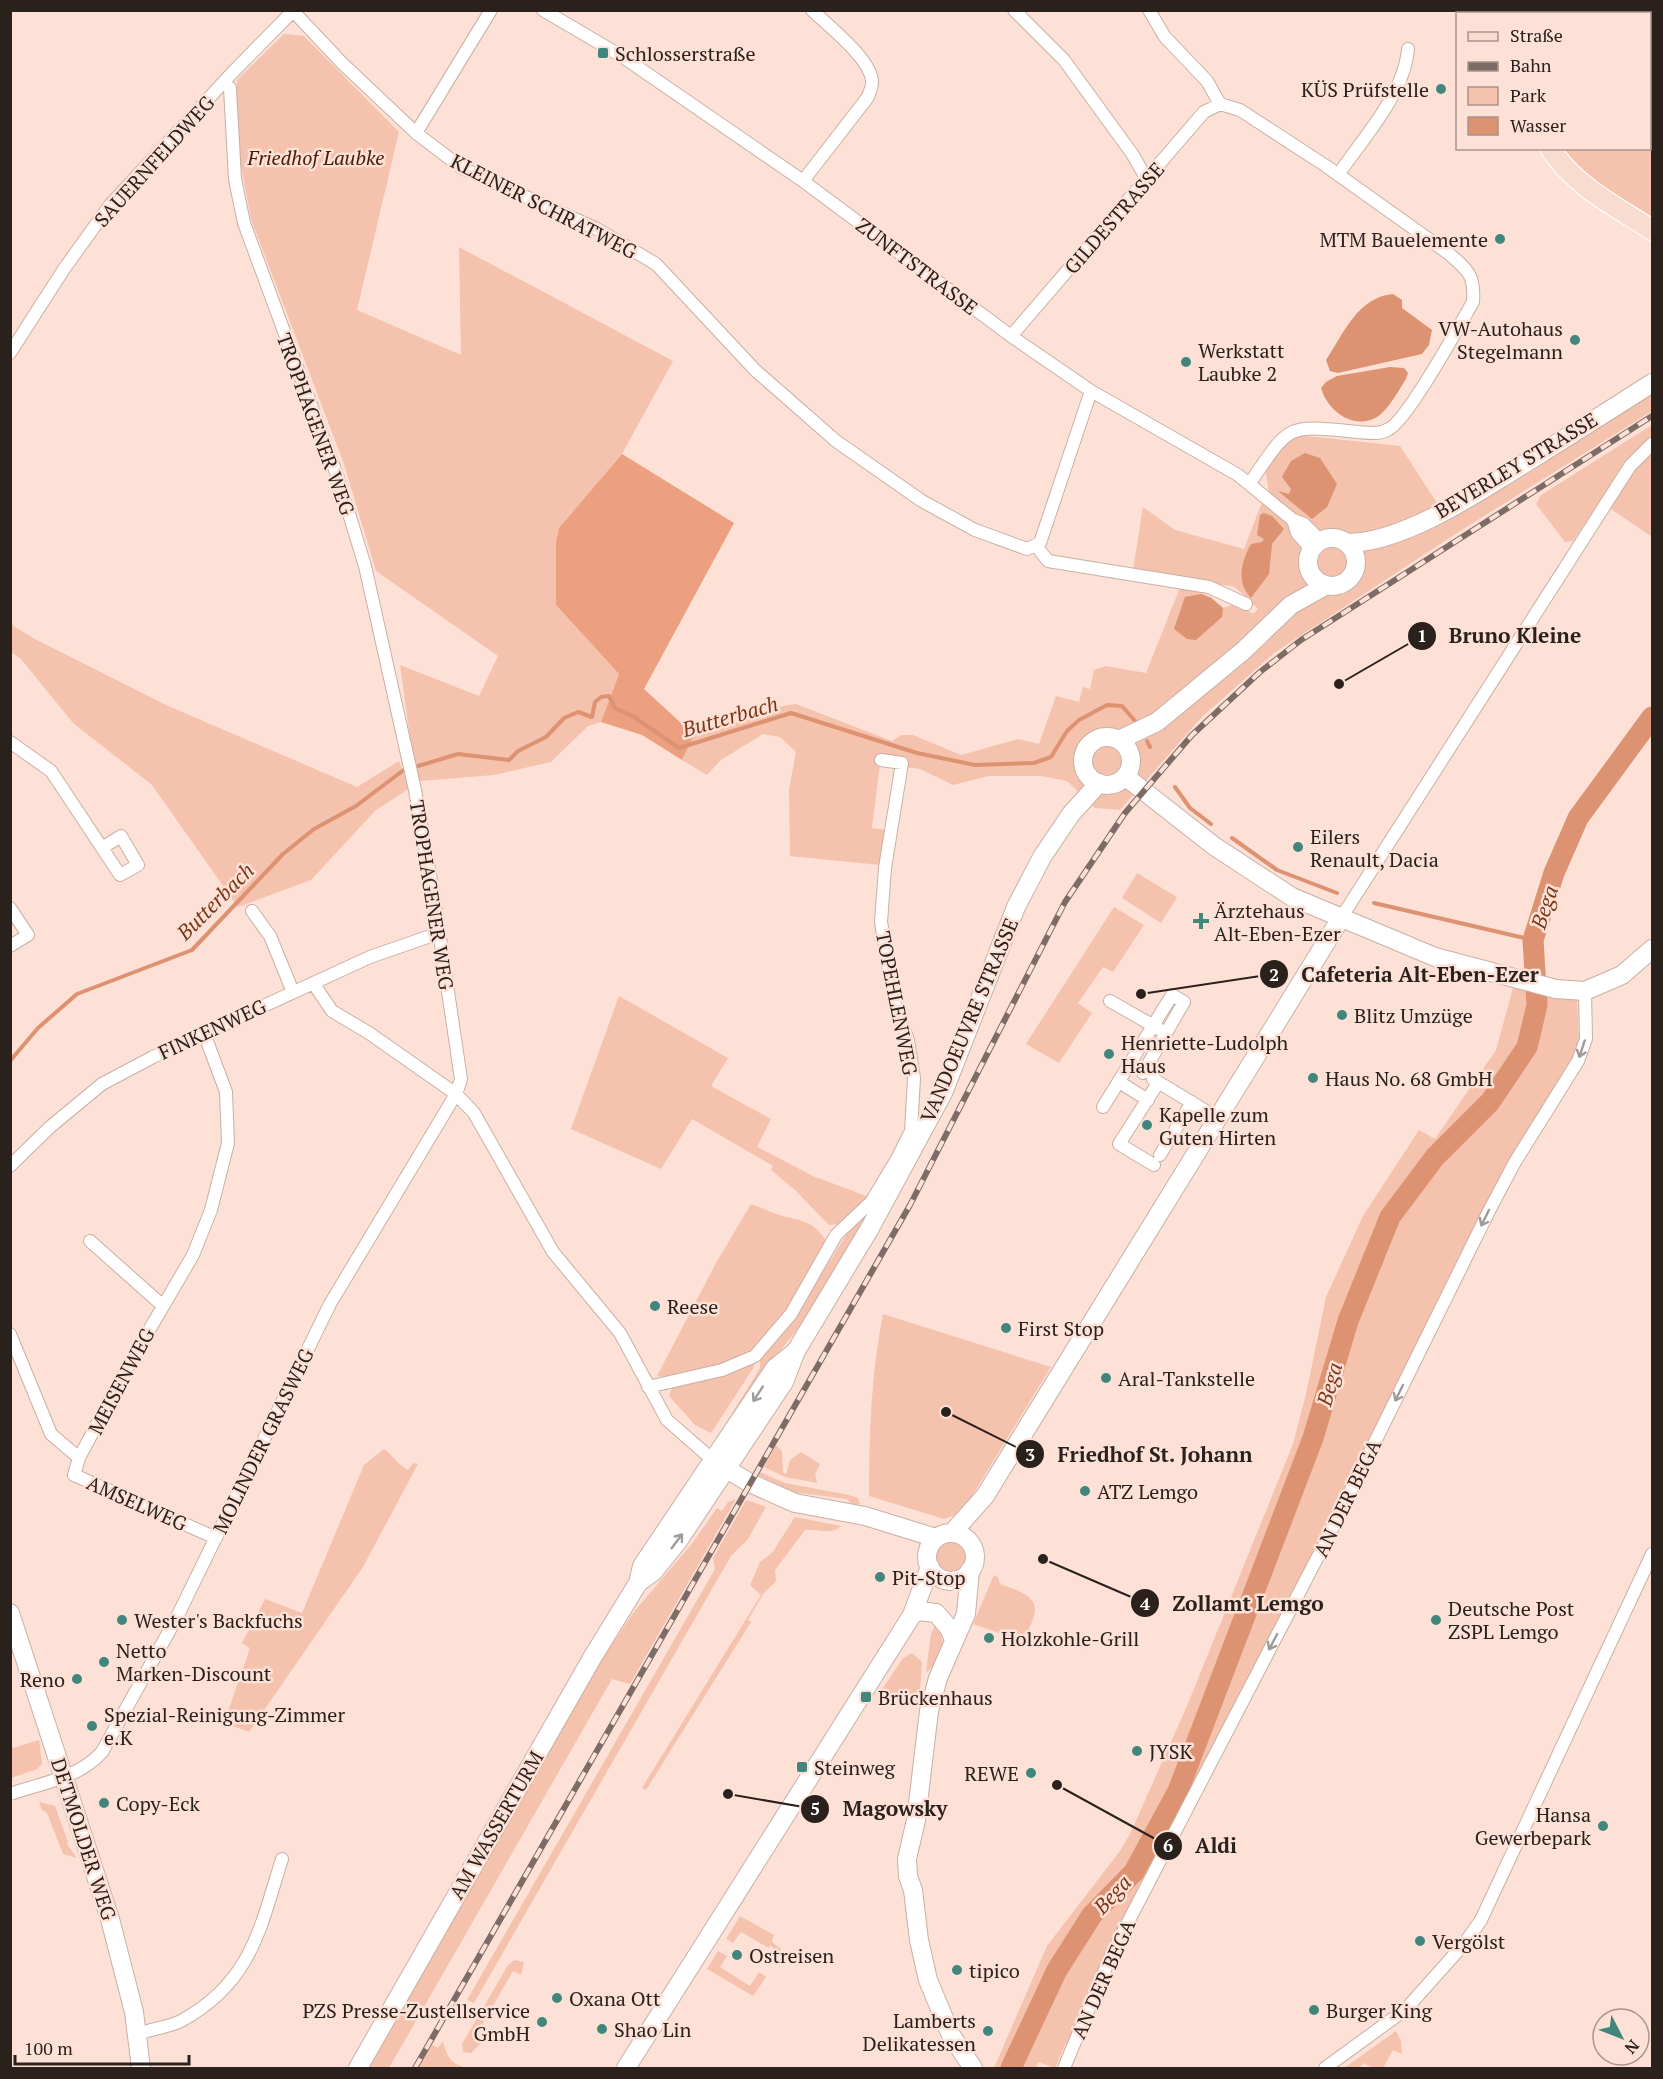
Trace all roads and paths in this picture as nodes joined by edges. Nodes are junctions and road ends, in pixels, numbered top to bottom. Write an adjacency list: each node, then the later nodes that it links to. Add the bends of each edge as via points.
1 (491, 10): 10 (street)
2 (543, 10): 14 (street, ZUNFTSTRASSE, via 623,57)
3 (812, 10): 14 (street, via 863,59 872,83 868,97)
4 (1014, 10): 13 (street, via 1064,60)
5 (1149, 10): 9 (street, via 1165,37 1208,81)
6 (293, 11): 8 (street, SAUERNFELDWEG); 10 (street, KLEINER SCHRATWEG)
7 (1408, 49): 12 (street, via 1407,63 1386,104)
8 (224, 82): 17 (street, SAUERNFELDWEG, via 110,205); 44 (street, TROPHAGENER WEG, via 230,88 235,179 244,223 338,478 364,566 415,790)
9 (1220, 104): 12 (street, via 1240,110); 13 (street, GILDESTRASSE, via 1204,112)
10 (416, 133): 25 (street, KLEINER SCHRATWEG, via 462,168 597,229 656,264 755,370 836,441 922,501 975,530 1027,549)
11 (1552, 150): 15 (main road, via 1587,188)
12 (1338, 175): 21 (street, via 1467,269 1474,284 1473,302 1405,413 1390,429 1374,434 1296,429 1279,440)
13 (1147, 180): 16 (street, GILDESTRASSE)
14 (803, 181): 16 (street, ZUNFTSTRASSE)
15 (1653, 230)
16 (1011, 336): 19 (street, ZUNFTSTRASSE)
17 (10, 352)
18 (1653, 383): 22 (street, BEVERLEY STRASSE, via 1481,490)
19 (1091, 390): 21 (street, ZUNFTSTRASSE); 25 (street)
20 (1653, 444): 43 (street, via 1630,466)
21 (1250, 483): 24 (street, ZUNFTSTRASSE, via 1293,520 1304,524)
22 (1376, 541): 23 (street); 26 (street)
23 (1347, 543): 24 (street, via 1334,538); 26 (street)
24 (1316, 545): 27 (street, via 1307,560)
25 (1037, 547): 29 (street, KLEINER SCHRATWEG, via 1048,561 1209,587)
26 (1356, 564): 28 (street, via 1346,582)
27 (1309, 572): 28 (street); 30 (street)
28 (1325, 586): 30 (street)
29 (1246, 604)
30 (1291, 605): 31 (street, via 1244,651)
31 (1157, 722): 32 (street); 34 (street)
32 (1119, 740): 34 (street); 36 (street, via 1106,737 1092,742 1084,754)
33 (10, 742): 40 (street, via 51,771)
34 (1131, 757): 37 (street)
35 (881, 760): 67 (street, TOPEHLENWEG, via 902,763 885,868 881,922 894,1002 908,1040 914,1078 911,1131 871,1202 836,1234 791,1314 755,1356 722,1370)
36 (1085, 768): 38 (street); 39 (street, VANDOEUVRE STRASSE)
37 (1126, 777): 38 (street, via 1110,785); 43 (street, via 1274,886)
38 (1099, 783): 39 (street, VANDOEUVRE STRASSE)
39 (1071, 814): 69 (street, VANDOEUVRE STRASSE, via 1042,857 1016,907 943,1093 870,1228 796,1351 775,1368)
40 (102, 848)
41 (10, 908): 45 (street, via 28,935)
42 (252, 911): 49 (street, via 270,936)
43 (1341, 918): 48 (street, via 1435,957 1556,989); 62 (street)
44 (439, 933): 47 (street, FINKENWEG, via 370,957); 58 (street, TROPHAGENER WEG, via 461,1079)
45 (10, 946)
46 (1653, 949): 48 (street, via 1622,975)
47 (313, 983): 49 (street, FINKENWEG); 58 (street, via 332,1011)
48 (1585, 991): 91 (street, AN DER BEGA, one-way to 91, via 1586,1039 1578,1061 1489,1211 1326,1541 1112,1953)
49 (293, 992): 52 (street, FINKENWEG)
50 (1110, 1001): 51 (street)
51 (1154, 1026): 53 (street); 53 (street, via 1172,995 1184,1002); 54 (street)
52 (204, 1033): 63 (street, FINKENWEG, via 102,1084); 65 (street, MEISENWEG, via 226,1092 228,1143 193,1255)
53 (1166, 1033): 55 (street)
54 (1131, 1065): 55 (street); 56 (street)
55 (1143, 1073): 57 (street)
56 (1119, 1082): 59 (street); 61 (street)
57 (1158, 1083): 59 (street); 60 (street)
58 (456, 1094): 67 (street, via 474,1113 553,1252 620,1333); 73 (street, MOLINDER GRASWEG, via 330,1304)
59 (1148, 1100): 60 (street, via 1119,1144 1157,1160)
60 (1192, 1102): 62 (street)
61 (1103, 1107)
62 (1219, 1119): 70 (street)
63 (10, 1166)
64 (90, 1241): 65 (street, MEISENWEG)
65 (162, 1305): 68 (street, MEISENWEG)
66 (10, 1334): 68 (street, AMSELWEG, via 51,1434)
67 (648, 1387): 69 (street, via 667,1420)
68 (79, 1458): 73 (street, AMSELWEG, via 74,1475)
69 (720, 1466): 71 (street, via 795,1503 865,1516); 88 (street, AM WASSERTURM, via 642,1566 638,1583)
70 (985, 1496): 72 (street); 74 (street)
71 (892, 1527): 72 (street); 76 (street)
72 (944, 1535): 74 (street, via 960,1534); 76 (street)
73 (216, 1538): 83 (street, MOLINDER GRASWEG, via 102,1752 84,1768)
74 (970, 1542): 77 (street, via 975,1556)
75 (1653, 1554): 92 (street, via 1481,1920 1406,2009)
76 (928, 1561): 78 (street); 80 (street)
77 (970, 1570): 78 (street, via 961,1579); 81 (street, via 969,1597)
78 (948, 1581): 80 (street); 81 (street, via 959,1598)
79 (10, 1612): 83 (street, DETMOLDER WEG)
80 (916, 1613): 82 (street, via 936,1613); 89 (street)
81 (962, 1623): 82 (street)
82 (954, 1640): 90 (street, via 929,1711 915,1831 917,1873 913,1890 928,1980 951,2035)
83 (63, 1776): 84 (street, MOLINDER GRASWEG); 86 (street, DETMOLDER WEG, via 110,1919)
84 (10, 1794)
85 (282, 1859): 86 (street, via 252,1950 221,1994 179,2022)
86 (137, 2035): 87 (street, DETMOLDER WEG)
87 (141, 2068)
88 (358, 2068)
89 (626, 2068)
90 (973, 2068)
91 (1064, 2068)
92 (1325, 2068)

